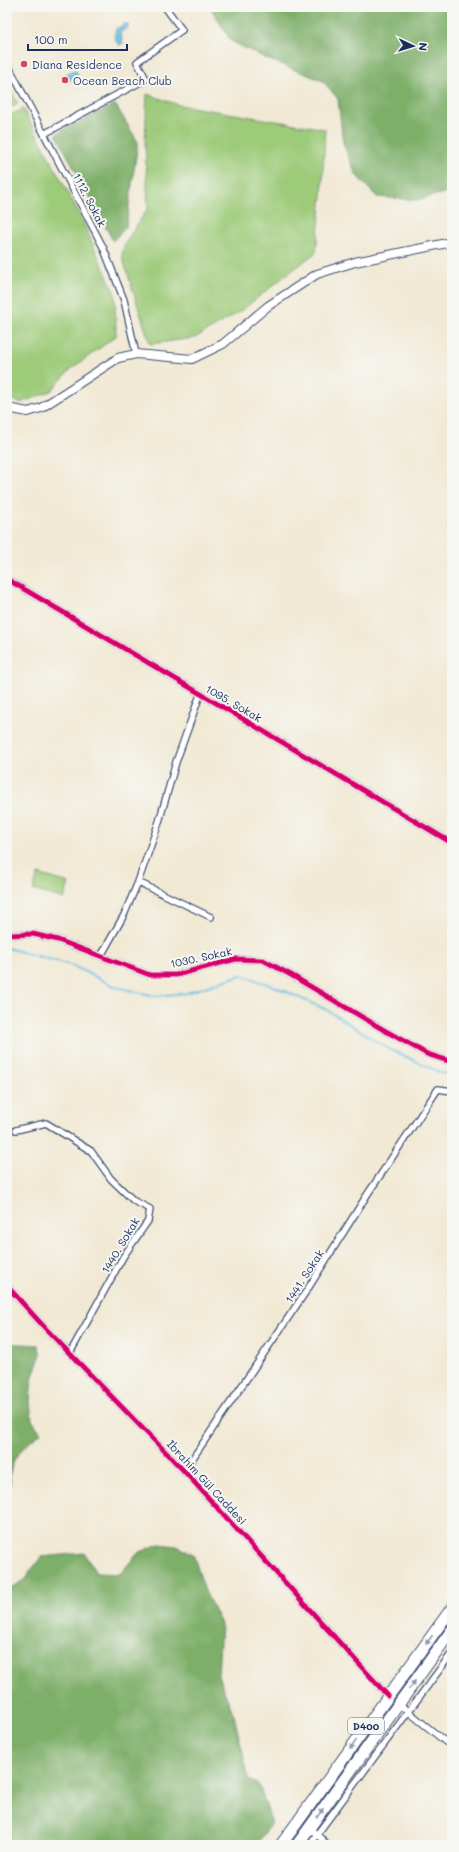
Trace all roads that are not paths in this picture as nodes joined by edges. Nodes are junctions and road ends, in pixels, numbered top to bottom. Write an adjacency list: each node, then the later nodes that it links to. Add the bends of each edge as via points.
1 (165, 7): 3 (street, via 182,30 137,62 146,79)
2 (7, 62): 3 (street, 1112. Sokak)
3 (44, 134): 5 (street, 1112. Sokak, via 103,247 124,300)
4 (452, 242): 5 (main road, via 355,262 317,274 268,306 223,344 192,359)
5 (136, 354): 6 (main road, via 118,358 41,408 28,412)
6 (7, 408)
7 (7, 579): 8 (street, 1095. Sokak)
8 (200, 695): 9 (street, 1095. Sokak); 10 (street)
9 (452, 842)
10 (138, 882): 11 (street); 13 (street, via 124,915)
11 (211, 918)
12 (7, 935): 13 (street, 1030. Sokak, via 33,934 58,940)
13 (100, 956): 14 (street, 1030. Sokak, via 150,975 176,975 236,959 262,960 427,1054)
14 (452, 1062)
15 (452, 1091): 19 (street, 1441. Sokak, via 438,1089 307,1290)
16 (16, 1130): 18 (street, 1440. Sokak, via 46,1124 91,1151 111,1179 134,1201 150,1209 148,1221 123,1257)
17 (7, 1286): 18 (street, Ibrahim Gül Caddesi)
18 (70, 1353): 19 (street, Ibrahim Gül Caddesi)
19 (184, 1471): 23 (street, Ibrahim Gül Caddesi)
20 (452, 1608): 23 (highway, D400, one-way to 23)
21 (452, 1630): 24 (highway, D400, one-way to 21)
22 (452, 1653): 25 (street)
23 (388, 1696): 28 (highway, D400, one-way to 28)
24 (399, 1704): 25 (street); 27 (highway, D400, one-way to 24)
25 (409, 1711): 26 (street); 27 (street)
26 (452, 1747)
27 (313, 1831): 29 (highway, D400); 30 (street); 31 (street)
28 (281, 1845)
29 (297, 1845)
30 (309, 1845)
31 (328, 1845)

